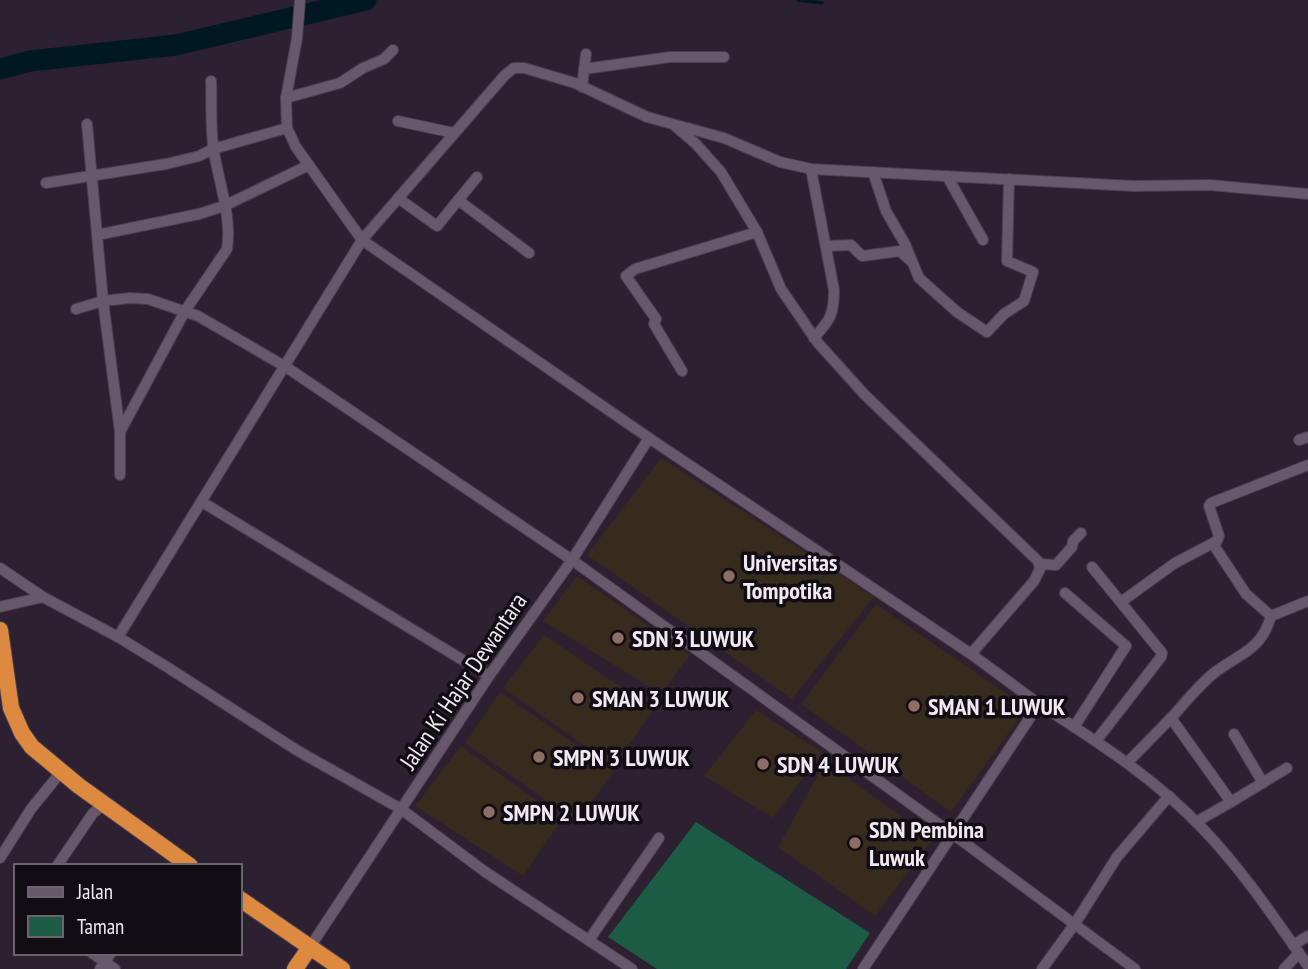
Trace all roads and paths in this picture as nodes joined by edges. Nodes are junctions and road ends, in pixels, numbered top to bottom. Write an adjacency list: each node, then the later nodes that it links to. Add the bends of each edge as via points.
1 (300, 0): 8 (street)
2 (393, 50): 8 (street, via 340,83)
3 (586, 54): 5 (street)
4 (724, 57): 5 (street, via 670,57)
5 (584, 69): 7 (street)
6 (211, 81): 14 (street)
7 (582, 87): 11 (street); 13 (street, via 514,68)
8 (286, 98): 12 (street)
9 (398, 121): 13 (street)
10 (87, 124): 19 (street)
11 (673, 125): 16 (street); 27 (street, via 721,172)
12 (287, 128): 14 (street); 15 (street)
13 (454, 133): 24 (street)
14 (213, 149): 19 (street, via 191,159); 26 (street)
15 (309, 165): 26 (street); 29 (street)
16 (811, 169): 17 (street); 31 (street)
17 (873, 172): 18 (street); 33 (street, via 886,211)
18 (947, 176): 21 (street); 30 (street)
19 (93, 177): 22 (street); 28 (street)
20 (477, 177): 25 (street)
21 (1009, 179): 23 (street, via 1210,185); 33 (street, via 1007,261 1033,272 1024,301 987,331 932,291)
22 (46, 183)
23 (1308, 194)
24 (398, 198): 25 (street, via 437,226); 29 (street)
25 (458, 200): 32 (street)
26 (224, 206): 28 (street); 36 (street, via 227,249)
27 (757, 232): 37 (street, via 782,289); 39 (street, via 635,268 626,276 656,318 654,324)
28 (97, 235): 34 (street)
29 (362, 240): 38 (street); 41 (street)
30 (983, 240)
31 (826, 246): 33 (street, via 851,245 862,256 900,251); 37 (street, via 834,310)
32 (529, 253)
33 (913, 263)
34 (103, 301): 35 (street); 36 (street, via 148,299); 40 (street)
35 (76, 309)
36 (185, 311): 38 (street); 40 (street)
37 (814, 338): 48 (street, via 865,395)
38 (286, 367): 44 (street); 47 (street)
39 (682, 371)
40 (120, 432): 43 (street)
41 (649, 438): 47 (street, Jalan Ki Hajar Dewantara); 59 (street)
42 (1308, 465): 46 (street, via 1211,503 1219,536)
43 (120, 475)
44 (202, 502): 58 (street); 60 (street)
45 (1081, 533): 48 (street, via 1056,565)
46 (1213, 544): 54 (street, via 1175,563); 56 (street, via 1246,594)
47 (572, 560): 60 (street, Jalan Ki Hajar Dewantara); 75 (street)
48 (1040, 565): 59 (street, via 1034,581)
49 (1092, 567): 54 (street)
50 (0, 568): 52 (street)
51 (1065, 593): 63 (street, via 1126,646)
52 (43, 597): 55 (street); 58 (street)
53 (1308, 601): 56 (street)
54 (1121, 602): 65 (street, via 1161,655)
55 (0, 607)
56 (1271, 616): 62 (street, via 1264,637 1213,674)
57 (0, 630): 68 (highway, via 16,721 32,747)
58 (118, 637): 73 (street, via 298,751)
59 (971, 654): 61 (street)
60 (489, 676): 73 (street, Jalan Ki Hajar Dewantara)
61 (1039, 704): 63 (street); 75 (street)
62 (1171, 718): 66 (street); 71 (street)
63 (1074, 727): 65 (street)
64 (1234, 734): 69 (street)
65 (1096, 741): 66 (street)
66 (1127, 763): 70 (street)
67 (1287, 768): 69 (street)
68 (61, 772): 72 (highway); 77 (street, via 31,808)
69 (1264, 783): 71 (street)
70 (1169, 796): 74 (street); 81 (street, via 1118,857)
71 (1231, 802): 74 (street)
72 (104, 805): 78 (highway); 79 (street, via 93,813)
73 (401, 809): 83 (street); 84 (street, Jalan Ki Hajar Dewantara)
74 (1196, 822): 85 (street)
75 (954, 835): 81 (street); 92 (street)
76 (659, 838): 83 (street)
77 (0, 858)
78 (180, 863)
79 (58, 864)
80 (242, 900): 84 (highway)
81 (1074, 925): 93 (street); 94 (street)
82 (1308, 936): 85 (street)
83 (589, 940): 91 (street)
84 (310, 947): 89 (highway); 90 (highway)
85 (1296, 949): 87 (street); 95 (street)
86 (106, 961): 88 (street)
87 (1308, 966)
88 (115, 969)
89 (295, 969)
90 (342, 969)
91 (632, 969)
92 (863, 969)
93 (1042, 969)
94 (1135, 969)
95 (1284, 969)

